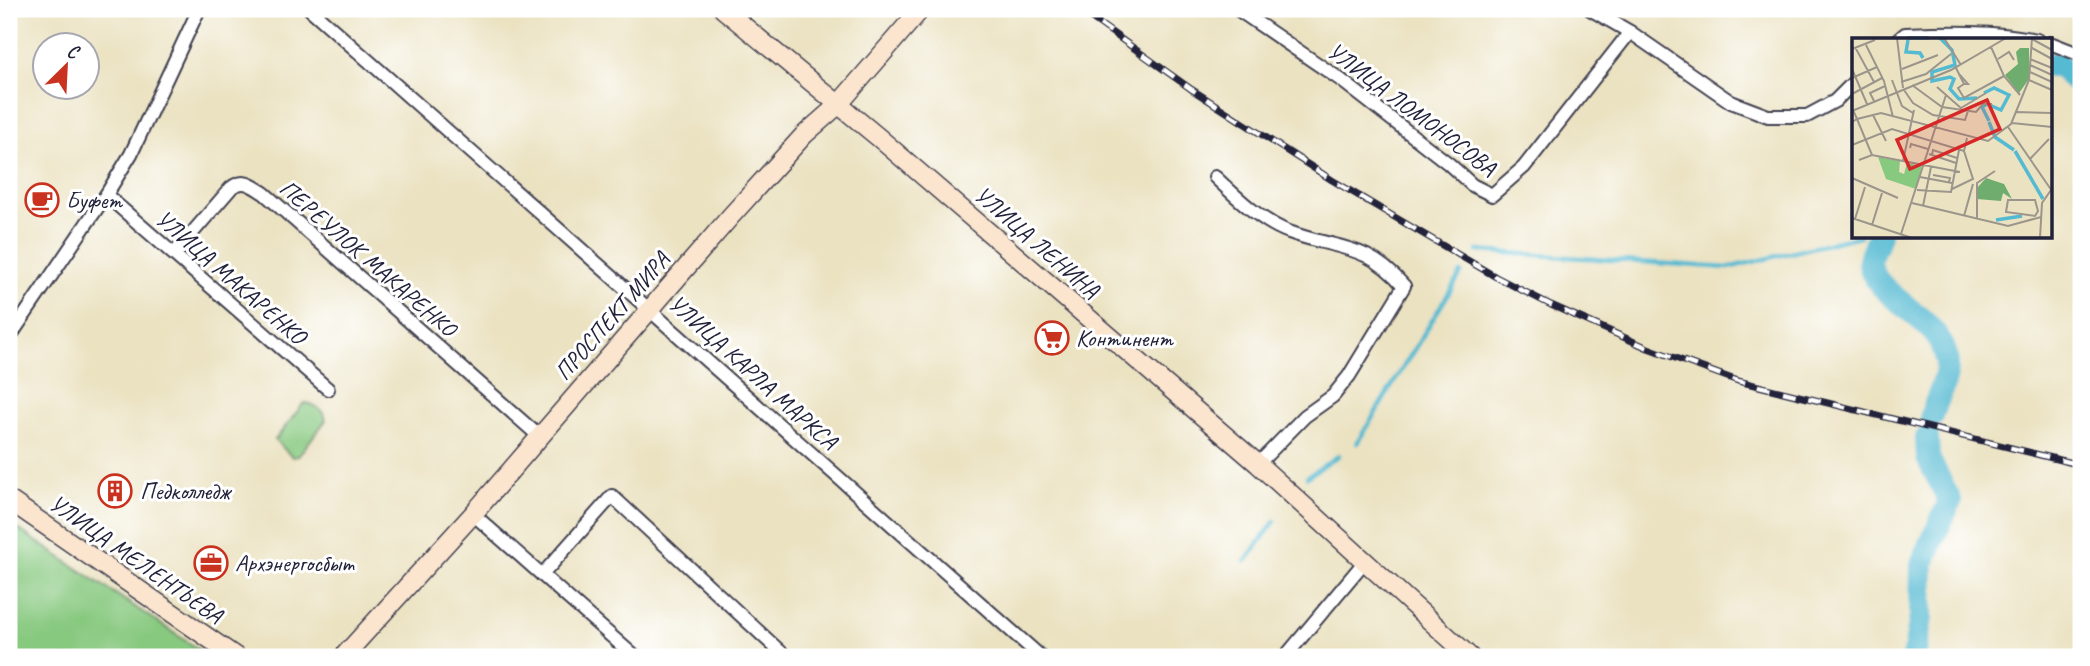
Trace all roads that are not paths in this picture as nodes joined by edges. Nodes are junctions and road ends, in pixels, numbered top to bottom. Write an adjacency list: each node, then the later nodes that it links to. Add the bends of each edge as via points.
1 (199, 9): 15 (street, via 131,154)
2 (310, 9): 17 (street, УЛИЦА КАРЛА МАРКСА)
3 (723, 9): 13 (street, УЛИЦА ЛЕНИНА)
4 (921, 9): 13 (street, ПРОСПЕКТ МИРА)
5 (1237, 9): 7 (street, УЛИЦА ЛОМОНОСОВА, via 1341,80 1472,185 1492,195 1524,167)
6 (1590, 9): 7 (street)
7 (1630, 32): 12 (street, via 1731,102 1768,116 1807,116 1835,101)
8 (1900, 38): 9 (street, via 1905,34 1968,32)
9 (2027, 38)
10 (2052, 44): 11 (street)
11 (2081, 55)
12 (1852, 84)
13 (838, 105): 17 (street, ПРОСПЕКТ МИРА, via 803,135); 21 (street, УЛИЦА ЛЕНИНА)
14 (1215, 177): 21 (street, via 1285,231 1374,258 1404,286 1333,396 1305,416)
15 (106, 195): 16 (street, УЛИЦА МАКАРЕНКО); 18 (street)
16 (174, 254): 19 (street, УЛИЦА МАКАРЕНКО); 20 (street, ПЕРЕУЛОК МАКАРЕНКО, via 231,188 247,182)
17 (651, 309): 20 (street, ПРОСПЕКТ МИРА); 30 (street, УЛИЦА КАРЛА МАРКСА)
18 (9, 338)
19 (327, 389)
20 (540, 437): 23 (street, ПРОСПЕКТ МИРА)
21 (1258, 464): 24 (street, УЛИЦА ЛЕНИНА)
22 (9, 500): 26 (street, УЛИЦА МЕЛЕНТЬЕВА)
23 (472, 514): 25 (street); 27 (street, ПРОСПЕКТ МИРА)
24 (1364, 561): 31 (street); 32 (street, УЛИЦА ЛЕНИНА)
25 (542, 575): 28 (street); 29 (street, via 612,496)
26 (236, 657)
27 (344, 657)
28 (635, 657)
29 (786, 657)
30 (1041, 657)
31 (1285, 657)
32 (1470, 657)

